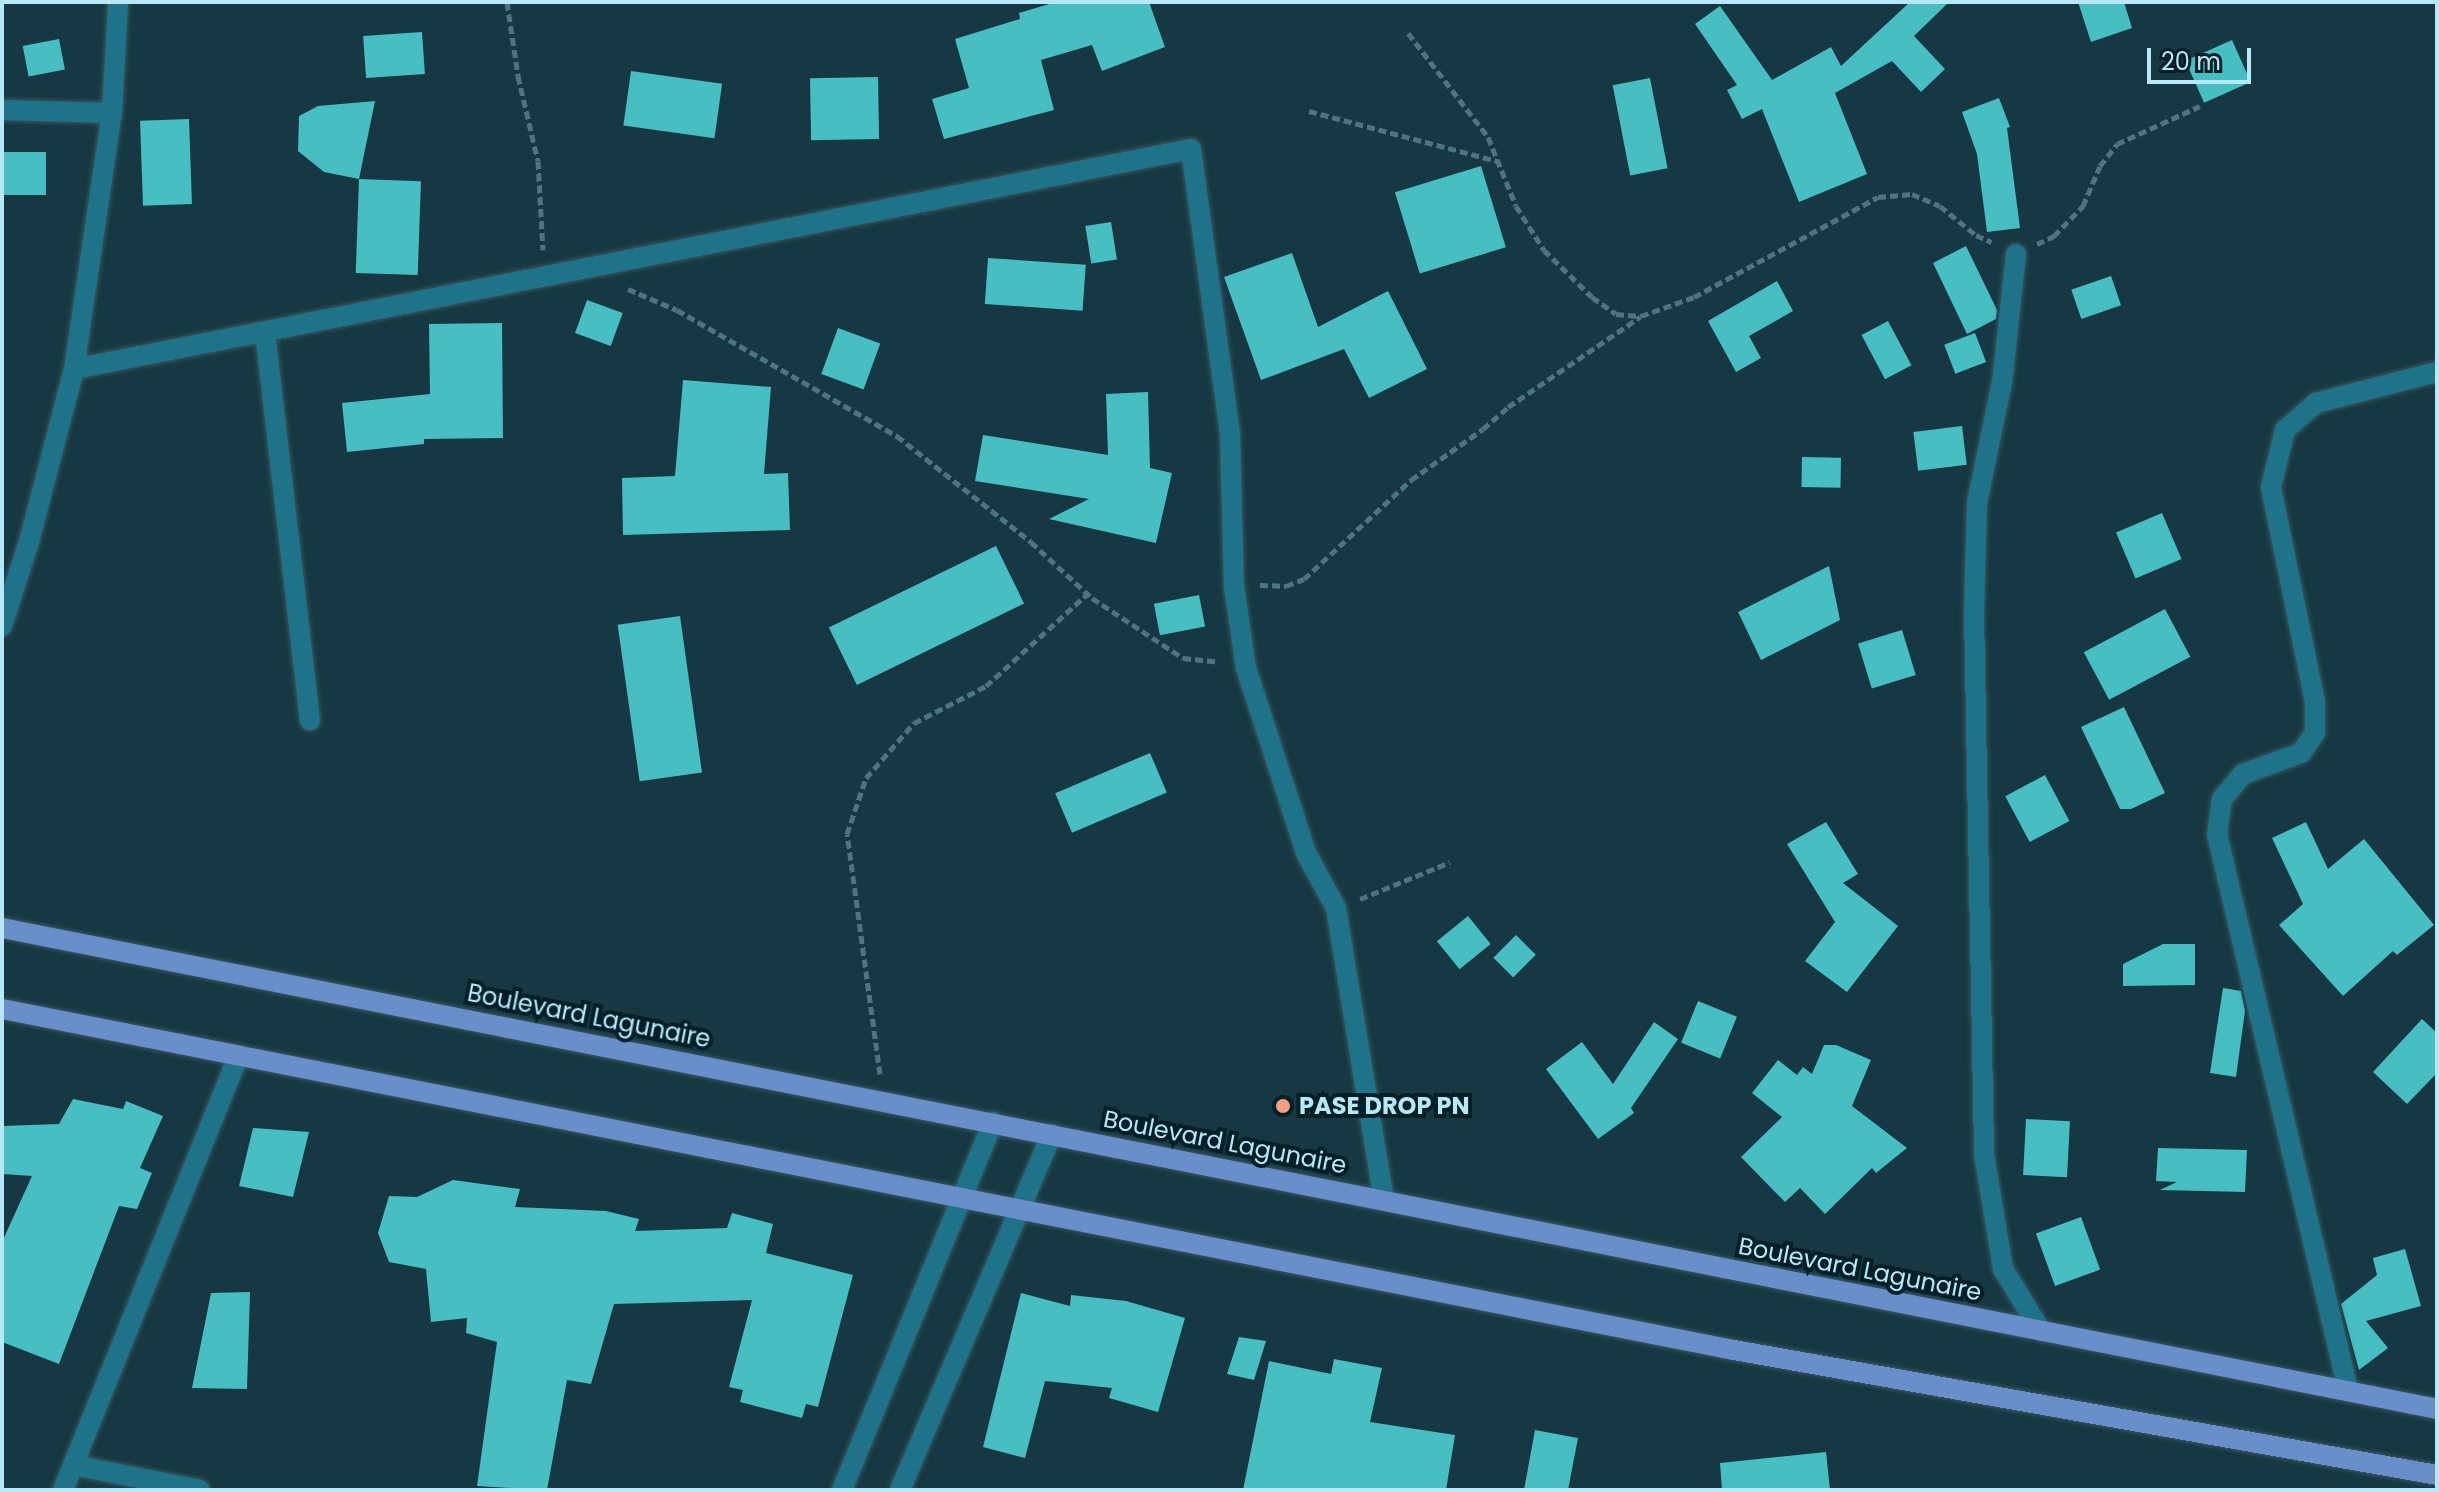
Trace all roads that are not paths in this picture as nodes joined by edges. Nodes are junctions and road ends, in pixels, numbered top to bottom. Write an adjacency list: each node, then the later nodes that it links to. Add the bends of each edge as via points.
1 (118, 2): 3 (street)
2 (2, 110): 3 (street)
3 (112, 113): 6 (street)
4 (2016, 254): 18 (street, via 2002,382 1977,503 1974,611 1984,1154 2003,1269)
5 (265, 332): 6 (street); 9 (street); 16 (street, via 1191,149 1230,435 1234,586 1246,668 1306,853 1336,908)
6 (74, 369): 8 (street)
7 (2437, 372): 19 (street, via 2316,403 2285,430 2271,487 2315,702 2315,733 2301,753 2243,774 2222,799 2217,834)
8 (2, 626)
9 (310, 720)
10 (2, 928): 13 (main road, Boulevard Lagunaire)
11 (2, 1009): 12 (main road)
12 (238, 1056): 15 (main road); 21 (street)
13 (993, 1122): 14 (main road, Boulevard Lagunaire); 15 (street)
14 (1052, 1134): 16 (main road, Boulevard Lagunaire); 17 (street)
15 (962, 1198): 17 (main road); 25 (street)
16 (1384, 1200): 18 (main road, Boulevard Lagunaire)
17 (1018, 1210): 22 (main road, via 1734,1350); 26 (street)
18 (2041, 1331): 19 (main road, Boulevard Lagunaire)
19 (2348, 1390): 20 (main road, Boulevard Lagunaire)
20 (2437, 1409)
21 (73, 1465): 23 (street); 24 (street)
22 (2437, 1475)
23 (63, 1490)
24 (200, 1490)
25 (842, 1490)
26 (900, 1490)

